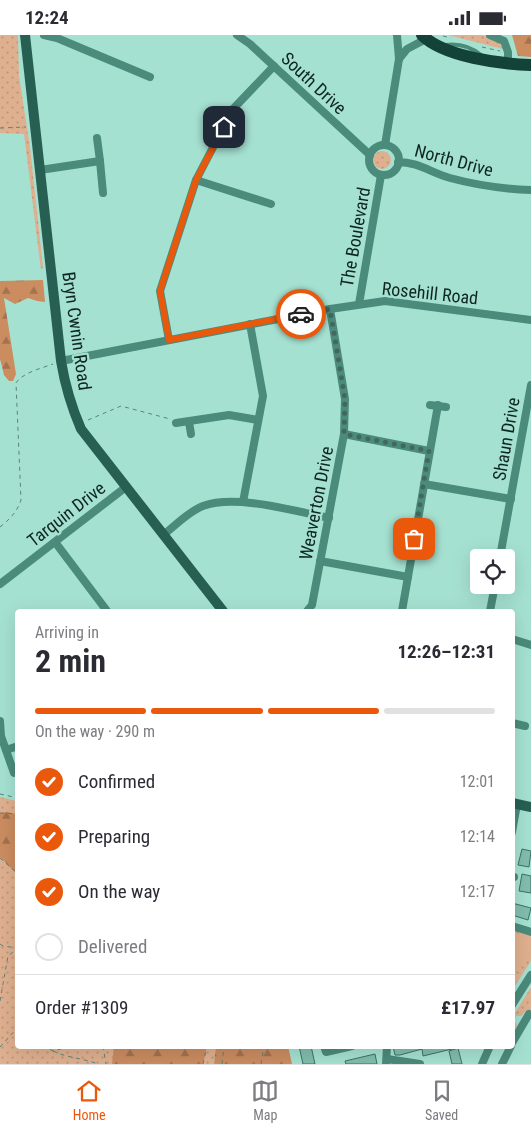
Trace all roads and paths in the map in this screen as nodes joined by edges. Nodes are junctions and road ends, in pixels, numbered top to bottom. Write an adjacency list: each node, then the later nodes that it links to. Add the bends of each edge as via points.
1 (25, 35): 19 (street, Bryn Cwnin Road)
2 (44, 35): 11 (street, via 57,37)
3 (237, 35): 10 (street, South Drive)
4 (397, 35): 7 (street)
5 (490, 35): 8 (street, via 504,41)
6 (424, 37): 7 (street); 8 (main road, via 468,56)
7 (399, 59): 15 (street)
8 (508, 64): 9 (main road)
9 (531, 65)
10 (274, 66): 16 (street, South Drive); 21 (street, via 233,109)
11 (150, 77)
12 (29, 127): 13 (path)
13 (0, 128)
14 (97, 138): 17 (street)
15 (385, 145): 16 (street, via 376,147); 18 (street, via 394,149)
16 (370, 155): 20 (street, The Boulevard, via 372,170)
17 (100, 161): 19 (street); 23 (street)
18 (398, 162): 20 (street, The Boulevard, via 395,170); 22 (street, North Drive, via 411,162 448,177 483,186)
19 (40, 170): 30 (street, Bryn Cwnin Road)
20 (381, 175): 25 (street, The Boulevard)
21 (196, 180): 24 (street); 29 (street, via 160,291)
22 (531, 190)
23 (103, 193)
24 (271, 204)
25 (359, 304): 26 (street, Rosehill Road); 27 (street, Rosehill Road, via 408,303)
26 (330, 309): 28 (street, Rosehill Road); 38 (street, Weaverton Drive, via 345,399)
27 (531, 320)
28 (250, 324): 29 (street, Rosehill Road); 33 (street, via 263,396)
29 (169, 340): 30 (street, Rosehill Road)
30 (58, 362): 36 (street, Bryn Cwnin Road); 45 (path, via 18,379 16,383 21,500 13,516)
31 (531, 385): 42 (street, Shaun Drive)
32 (438, 406): 39 (street)
33 (258, 420): 34 (street, via 229,415); 43 (street)
34 (189, 422): 35 (street); 37 (street)
35 (176, 423): 36 (path, via 121,406)
36 (79, 424): 41 (street, Bryn Cwnin Road)
37 (191, 434)
38 (344, 434): 39 (street); 44 (street, Weaverton Drive)
39 (429, 451): 40 (street)
40 (424, 483): 42 (street, Shaun Drive); 50 (street)
41 (126, 487): 46 (street, Bryn Cwnin Road); 47 (street, Tarquin Drive)
42 (511, 499): 48 (street, Shaun Drive)
43 (243, 502): 44 (street); 46 (street, via 225,501 203,506)
44 (329, 518): 49 (street, Weaverton Drive)
45 (0, 527)
46 (163, 535): 54 (street, Bryn Cwnin Road)
47 (55, 542): 51 (street, Tarquin Drive); 53 (street)
48 (502, 549)
49 (320, 561): 50 (street); 55 (street, Weaverton Drive)
50 (408, 577): 56 (street)
51 (0, 583)
52 (493, 594): 57 (street)
53 (105, 609)
54 (221, 609)
55 (309, 609)
56 (402, 609)
57 (490, 609)
58 (515, 640): 59 (street)
59 (531, 645)
60 (0, 721): 64 (street)
61 (515, 724): 62 (street)
62 (526, 726)
63 (15, 747): 64 (street)
64 (6, 750): 65 (street)
65 (14, 773)
66 (0, 794): 67 (path)
67 (15, 797)
68 (515, 803): 69 (street)
69 (531, 807)
70 (0, 813): 71 (path)
71 (15, 815)
72 (0, 857): 73 (path)
73 (15, 872)
74 (515, 927): 75 (street)
75 (531, 932)
76 (0, 944): 77 (path)
77 (15, 948)
78 (15, 950): 81 (path, via 8,956)
79 (531, 975): 80 (street)
80 (515, 1000)
81 (0, 1001)
82 (529, 1013): 84 (street, via 520,1021)
83 (15, 1030): 85 (path)
84 (515, 1035)
85 (0, 1047)
86 (49, 1049): 97 (path)
87 (61, 1049): 97 (path)
88 (103, 1049): 100 (path)
89 (206, 1049): 101 (path)
90 (224, 1049): 102 (path)
91 (264, 1049): 103 (path)
92 (325, 1049): 93 (street, via 326,1052)
93 (339, 1049)
94 (385, 1049): 98 (street)
95 (487, 1049): 105 (street)
96 (509, 1049): 106 (street)
97 (53, 1051): 99 (path)
98 (387, 1062): 104 (street)
99 (98, 1064)
100 (106, 1064)
101 (203, 1064)
102 (222, 1064)
103 (261, 1064)
104 (420, 1064)
105 (482, 1064)
106 (502, 1064)

